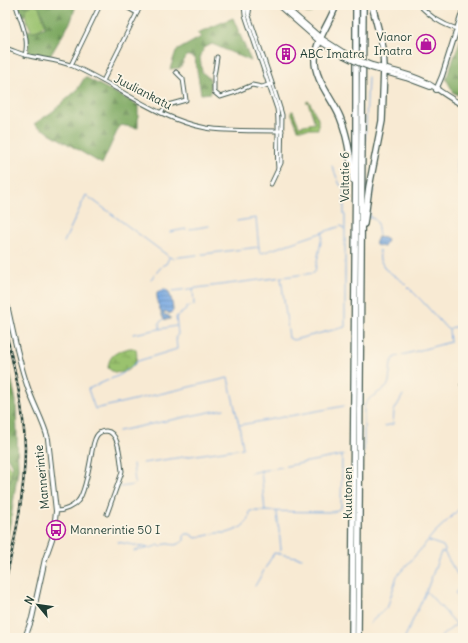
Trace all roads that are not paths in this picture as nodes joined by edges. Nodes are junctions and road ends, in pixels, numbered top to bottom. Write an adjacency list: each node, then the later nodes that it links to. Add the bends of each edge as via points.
1 (16, 5): 21 (street, via 26,40)
2 (100, 5): 23 (street)
3 (123, 5): 17 (street)
4 (140, 5): 17 (street)
5 (244, 5): 27 (street, via 245,15)
6 (249, 5): 27 (street, via 248,13)
7 (278, 5): 19 (street)
8 (283, 5): 16 (street)
9 (295, 5): 16 (street)
10 (336, 5): 19 (highway)
11 (356, 5): 33 (highway, Valtatie 6)
12 (362, 5): 34 (highway, Valtatie 6)
13 (372, 5): 24 (highway, via 383,48)
14 (419, 5): 18 (street, via 432,17)
15 (463, 10): 18 (street)
16 (290, 11): 19 (street)
17 (137, 13): 26 (street)
18 (457, 29): 28 (street)
19 (320, 40): 24 (street, bridge, via 342,54); 33 (highway, via 315,65 318,78 335,106 346,135)
20 (5, 48): 21 (street, Juuliankatu)
21 (25, 55): 23 (street, Juuliankatu)
22 (217, 57): 27 (street, via 214,92 220,97 252,85 262,87)
23 (70, 65): 26 (street, Juuliankatu)
24 (384, 70): 28 (street); 34 (highway, via 382,121 367,203)
25 (176, 72): 30 (street, via 182,79 186,100 168,105)
26 (103, 81): 30 (street, Juuliankatu)
27 (271, 84): 31 (street)
28 (436, 90): 29 (street)
29 (463, 105)
30 (161, 112): 31 (street, Juuliankatu, via 205,128)
31 (280, 131): 32 (street, via 278,170)
32 (271, 184)
33 (356, 220): 36 (highway, Valtatie 6)
34 (361, 260): 36 (highway, Valtatie 6)
35 (5, 296): 37 (street, Mannerintie, via 19,362 46,430)
36 (357, 350): 40 (highway, Kuutonen); 41 (highway, Kuutonen)
37 (56, 511): 38 (street, via 63,511 78,502 97,434 107,431 117,440 122,471); 39 (street, Mannerintie, via 52,538)
38 (108, 514)
39 (25, 638)
40 (352, 638)
41 (358, 638)

